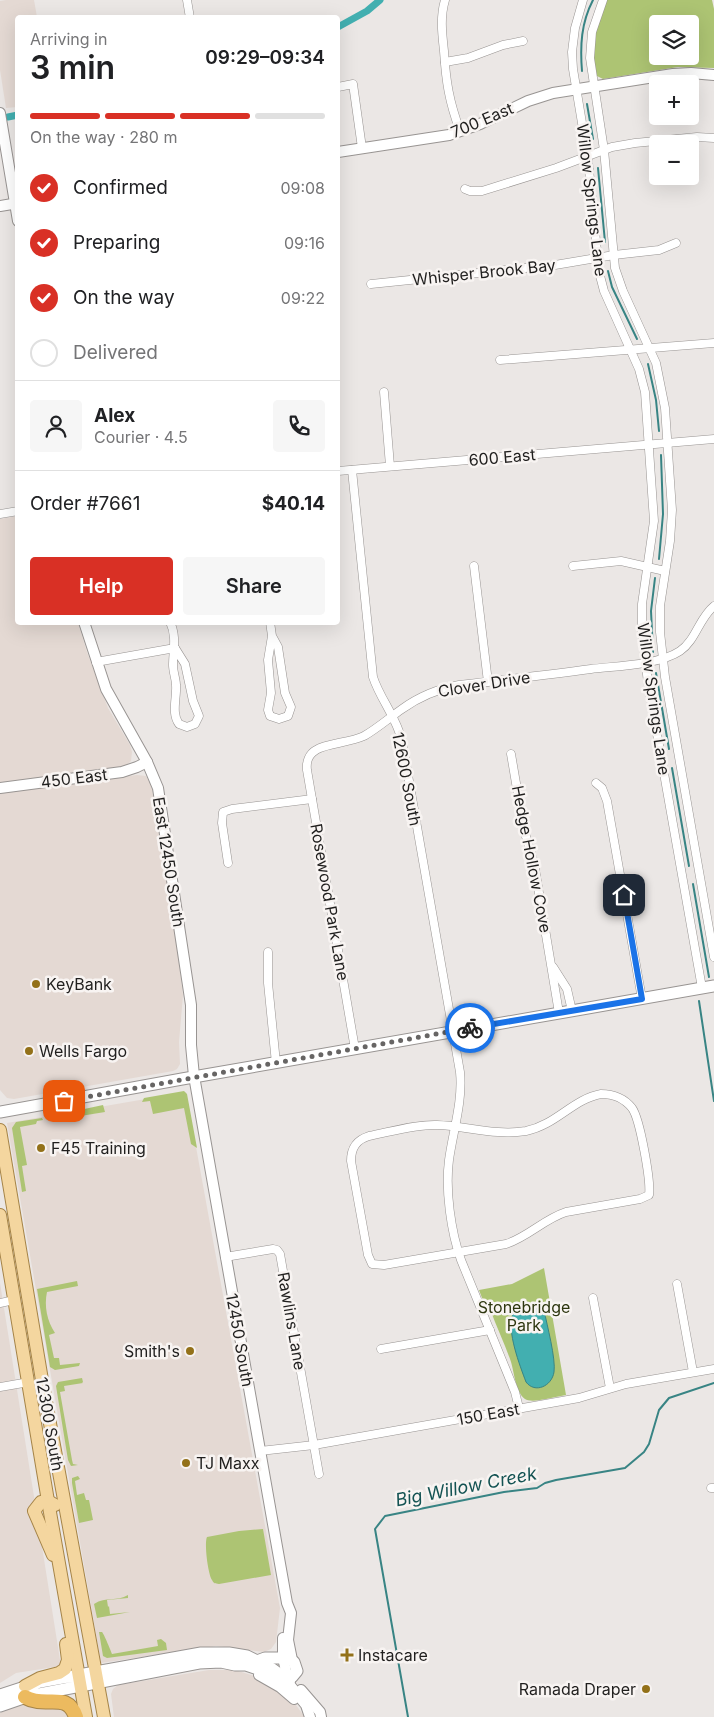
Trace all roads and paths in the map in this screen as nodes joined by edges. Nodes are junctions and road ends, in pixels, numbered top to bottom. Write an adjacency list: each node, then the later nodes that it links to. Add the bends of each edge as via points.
1 (187, 0): 5 (street)
2 (445, 0): 7 (street, via 442,25)
3 (583, 0): 11 (street, Willow Springs Lane, via 573,40)
4 (603, 0): 9 (street, Willow Springs Lane, via 590,41)
5 (190, 15)
6 (523, 40): 7 (street, via 468,58)
7 (444, 62): 13 (street, via 448,96)
8 (714, 75): 9 (street, 700 East, via 673,74)
9 (594, 86): 11 (street, 700 East); 16 (street, Willow Springs Lane)
10 (340, 87): 15 (street, via 353,84)
11 (576, 89): 13 (street, 700 East, via 528,101); 18 (street, Willow Springs Lane)
12 (0, 113): 20 (street)
13 (460, 131): 15 (street, 700 East)
14 (714, 138): 16 (street, via 635,143)
15 (362, 148): 17 (street, 700 East)
16 (604, 150): 18 (street); 24 (street, Willow Springs Lane)
17 (340, 152)
18 (587, 156): 19 (street, via 482,190); 25 (street, Willow Springs Lane)
19 (465, 189)
20 (15, 197)
21 (15, 203): 22 (street)
22 (0, 206)
23 (676, 243): 24 (street, Whisper Brook Bay, via 660,250)
24 (614, 254): 25 (street, Whisper Brook Bay); 28 (street, Willow Springs Lane, via 620,282)
25 (597, 257): 26 (street, Whisper Brook Bay, via 555,265); 29 (street, Willow Springs Lane, via 604,292)
26 (371, 284)
27 (714, 343): 28 (street)
28 (650, 348): 29 (street); 33 (street, Willow Springs Lane, via 663,392)
29 (632, 350): 30 (street); 34 (street, Willow Springs Lane, via 646,392)
30 (500, 360)
31 (384, 392): 35 (street)
32 (714, 439): 33 (street, 600 East)
33 (667, 443): 34 (street, 600 East); 43 (street, Willow Springs Lane, via 672,524)
34 (650, 444): 35 (street, 600 East); 42 (street, Willow Springs Lane, via 654,520)
35 (390, 466): 36 (street, 600 East)
36 (352, 470): 37 (street, 600 East); 54 (street, 12600 South, via 372,669 378,692)
37 (340, 471)
38 (15, 512): 39 (street)
39 (0, 514)
40 (474, 566): 53 (street)
41 (573, 566): 42 (street, via 617,560)
42 (648, 566): 43 (street); 52 (street, Willow Springs Lane, via 642,604)
43 (665, 571): 50 (street, Willow Springs Lane, via 660,606)
44 (714, 606): 50 (street, Clover Drive, via 700,621 684,648)
45 (85, 625): 51 (street, East 12450 South)
46 (171, 625): 49 (street)
47 (270, 625): 48 (street)
48 (272, 636): 48 (street, via 278,647 284,689 291,707 288,716 279,720 270,716 268,710 271,693 268,660)
49 (175, 648): 49 (street, via 185,664 199,716 194,724 187,727 179,724 176,716); 51 (street)
50 (662, 658): 52 (street, Clover Drive); 63 (street, Willow Springs Lane)
51 (96, 662): 57 (street, East 12450 South, via 106,689)
52 (646, 662): 53 (street, Clover Drive); 66 (street, Willow Springs Lane)
53 (488, 682): 54 (street, Clover Drive, via 430,692)
54 (392, 717): 56 (street, Clover Drive, via 363,736 320,748); 70 (street, 12600 South, via 402,741)
55 (511, 754): 64 (street, Hedge Hollow Cove)
56 (309, 756): 60 (street, Rosewood Park Lane, via 306,765)
57 (147, 762): 59 (street, 450 East, via 122,772); 73 (street, East 12450 South, via 158,788 191,1005)
58 (596, 783): 67 (street, via 602,788 607,801)
59 (0, 788)
60 (312, 799): 61 (street, via 223,812); 71 (street, Rosewood Park Lane)
61 (228, 863)
62 (268, 952): 72 (street)
63 (714, 957)
64 (552, 965): 68 (street, Hedge Hollow Cove, via 567,989); 69 (street, Hedge Hollow Cove)
65 (714, 986): 66 (main road)
66 (702, 988): 67 (main road)
67 (642, 999): 68 (main road)
68 (572, 1011): 69 (main road)
69 (559, 1013): 70 (main road)
70 (453, 1031): 71 (main road); 75 (street, 12600 South, via 461,1085)
71 (355, 1049): 72 (main road)
72 (276, 1062): 73 (main road)
73 (194, 1076): 74 (main road); 79 (street, 12450 South)
74 (0, 1112)
75 (454, 1127): 78 (street, 12600 South, via 448,1179); 78 (street, via 425,1126 369,1136 355,1144 351,1161 372,1264); 78 (street, via 503,1133 529,1130 552,1121 593,1095 615,1096 628,1103 637,1118 650,1184 649,1195 640,1199 566,1212 512,1242)
76 (0, 1130): 96 (main road, 12300 South)
77 (0, 1215): 82 (main road, 12300 South)
78 (459, 1253): 84 (street, 12600 South)
79 (225, 1257): 92 (street, Rawlins Lane, via 273,1249 280,1254); 93 (street, 12450 South)
80 (677, 1284): 87 (street)
81 (593, 1298): 90 (street)
82 (14, 1300): 83 (street); 88 (main road, 12300 South)
83 (0, 1303)
84 (490, 1330): 85 (street); 91 (street, 12600 South)
85 (381, 1349)
86 (714, 1369): 87 (street, 150 East)
87 (693, 1372): 90 (street, 150 East)
88 (29, 1382): 89 (street); 95 (main road, 12300 South)
89 (0, 1388)
90 (610, 1388): 91 (street, 150 East, via 585,1397)
91 (520, 1408): 92 (street, 150 East)
92 (314, 1445): 93 (street, 150 East); 94 (street, Rawlins Lane)
93 (260, 1450): 97 (street, 12450 South)
94 (319, 1474)
95 (48, 1501): 96 (main road, via 56,1506); 98 (main road, via 35,1508 34,1516 61,1570)
96 (71, 1539): 104 (main road, 12300 South)
97 (287, 1603): 99 (street, 12450 South); 101 (street, 12450 South, via 291,1613)
98 (69, 1615): 105 (main road); 106 (main road, via 65,1634 67,1666 59,1673 40,1678)
99 (283, 1635): 100 (street, via 269,1653); 101 (street, 12450 South)
100 (252, 1658): 101 (main road); 103 (street); 104 (main road, via 220,1652 201,1653)
101 (288, 1659): 103 (main road, via 295,1664)
102 (235, 1665): 103 (main road, via 246,1665 281,1680); 104 (main road, via 199,1663); 112 (street, via 280,1687)
103 (292, 1675): 112 (street, via 290,1687 306,1705); 113 (street)
104 (97, 1678): 105 (main road); 111 (main road, 12300 South)
105 (80, 1681): 106 (main road); 110 (main road)
106 (25, 1692): 107 (main road); 108 (main road); 109 (highway, via 39,1702 64,1702)
107 (0, 1695)
108 (0, 1706)
109 (76, 1717)
110 (86, 1717)
111 (104, 1717)
112 (310, 1717)
113 (321, 1717)

